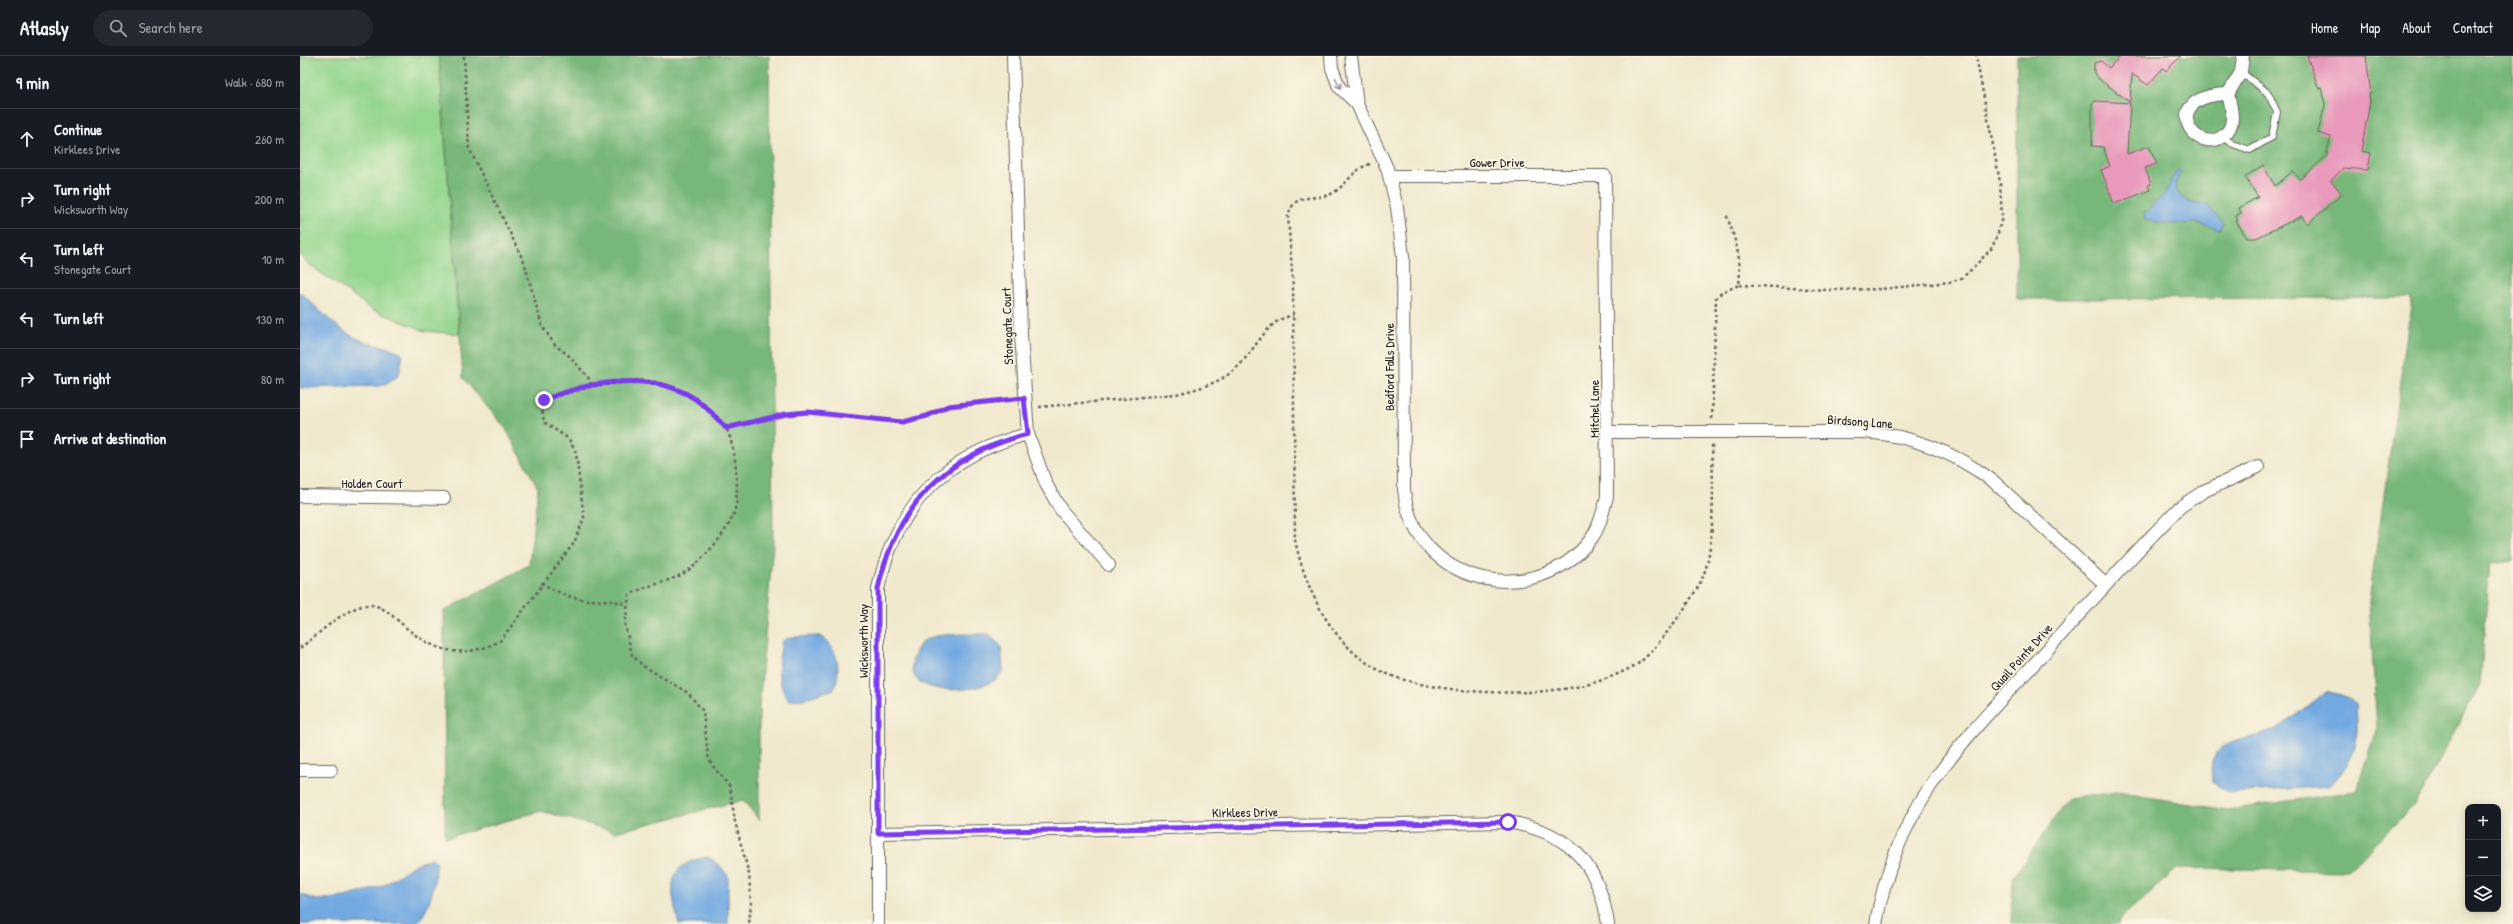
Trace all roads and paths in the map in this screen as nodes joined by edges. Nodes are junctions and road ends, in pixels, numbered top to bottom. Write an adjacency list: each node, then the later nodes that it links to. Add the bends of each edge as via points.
1 (464, 56): 16 (path, via 469,148 524,262 542,326 555,345 588,377)
2 (1330, 56): 9 (street, Bedford Falls Drive, one-way to 9, via 1339,87)
3 (1351, 56): 9 (street, Bedford Falls Drive)
4 (1976, 56): 14 (path, via 2000,182 2002,217 1991,249 1973,268 1962,278 1950,282 1881,289 1827,290)
5 (2243, 56): 7 (street)
6 (1014, 57): 17 (street, Stonegate Court)
7 (2241, 72): 8 (street); 10 (lane, via 2268,93 2277,112 2272,137 2250,150)
8 (2228, 94): 10 (street, via 2232,119); 10 (street, via 2202,97 2190,106 2188,114 2190,129 2195,134 2208,140)
9 (1357, 104): 11 (street, Bedford Falls Drive)
10 (2222, 137)
11 (1390, 176): 12 (street, Gower Drive); 27 (street, Bedford Falls Drive, via 1403,257 1405,504 1416,530 1440,556 1467,574 1484,580)
12 (1605, 176): 19 (street, Mitchel Lane)
13 (1726, 214): 14 (path, via 1738,246)
14 (1740, 285): 20 (path, via 1722,292 1716,298)
15 (1293, 316): 17 (path, via 1274,322 1239,366 1220,380 1199,389 1126,400)
16 (592, 386): 18 (path, via 649,381 668,386 705,406); 28 (path, via 544,400 544,422 569,439 576,453 584,518 574,543)
17 (1024, 403): 18 (path, via 948,406 927,416 902,422 808,412 780,415); 21 (street, Stonegate Court)
18 (726, 428): 30 (path, via 737,483 734,513 726,530 695,565 672,580 642,588 629,595)
19 (1608, 432): 20 (street, Birdsong Lane); 27 (street, Mitchel Lane, via 1607,497 1592,538 1561,566 1543,575)
20 (1712, 432): 25 (path); 29 (street, Birdsong Lane, via 1883,434 1933,447 1974,467 1993,481)
21 (1028, 434): 26 (street, Stonegate Court, via 1046,484 1061,510); 34 (street, Wicksworth Way, via 1007,439 971,454 934,481 903,519 882,567 878,589)
22 (2258, 467): 29 (street, Quail Pointe Drive, via 2192,498)
23 (300, 496): 24 (street, Holden Court)
24 (444, 498)
25 (1710, 535)
26 (1109, 565)
27 (1504, 582)
28 (541, 584): 30 (path, via 577,599 618,601); 31 (path, via 515,624 500,641 482,650 458,651 426,643 383,609 372,605 351,610)
29 (2106, 585): 38 (street, Quail Pointe Drive, via 1957,748 1938,773 1919,802 1902,836 1887,876)
30 (627, 605): 35 (path, via 625,625 632,655 642,665 688,693 703,711 708,756 730,787 735,822 749,874)
31 (300, 648)
32 (300, 770): 33 (street)
33 (331, 770)
34 (878, 833): 36 (street, Wicksworth Way); 37 (street, Kirklees Drive, via 1508,822 1532,826 1553,835 1579,856 1593,874 1604,898)
35 (749, 924)
36 (878, 924)
37 (1608, 924)
38 (1876, 924)

